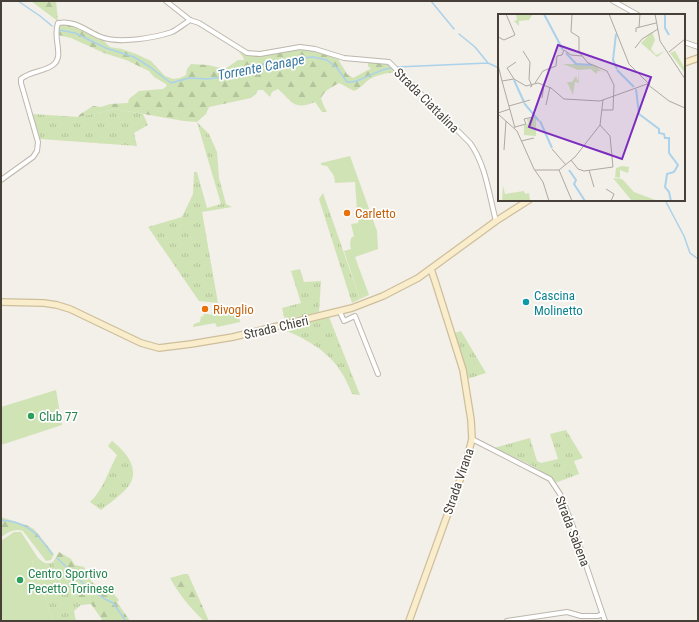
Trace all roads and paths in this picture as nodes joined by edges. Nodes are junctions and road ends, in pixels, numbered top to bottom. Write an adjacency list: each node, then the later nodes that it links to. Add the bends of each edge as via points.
1 (166, 1): 4 (street, Strada Ciattalina)
2 (613, 1): 3 (street)
3 (636, 14)
4 (190, 20): 9 (street, via 174,31 156,37 115,40 102,38 82,27 65,22 58,23 57,61 21,79 38,142 37,151 33,157); 11 (street, Strada Ciattalina, via 247,53 260,54 300,47 344,58 389,62 477,152)
5 (685, 42): 6 (street)
6 (698, 47)
7 (698, 58): 8 (main road)
8 (685, 63)
9 (1, 180)
10 (528, 201): 11 (main road, Strada Chieri)
11 (496, 222): 12 (main road, Strada Chieri)
12 (431, 269): 14 (main road, Strada Chieri, via 383,296); 16 (main road, Strada Virana, via 463,370)
13 (1, 302): 14 (main road, Strada Chieri, via 44,303 70,309 141,343 159,348 233,337)
14 (340, 312): 15 (street, via 344,321 356,316)
15 (378, 374)
16 (472, 439): 17 (street, Strada Sabena, via 550,479 560,494 572,524); 18 (main road, Strada Virana)
17 (602, 614): 19 (street, via 580,616 566,612); 20 (street, Strada Sabena)
18 (411, 621)
19 (506, 621)
20 (605, 621)

